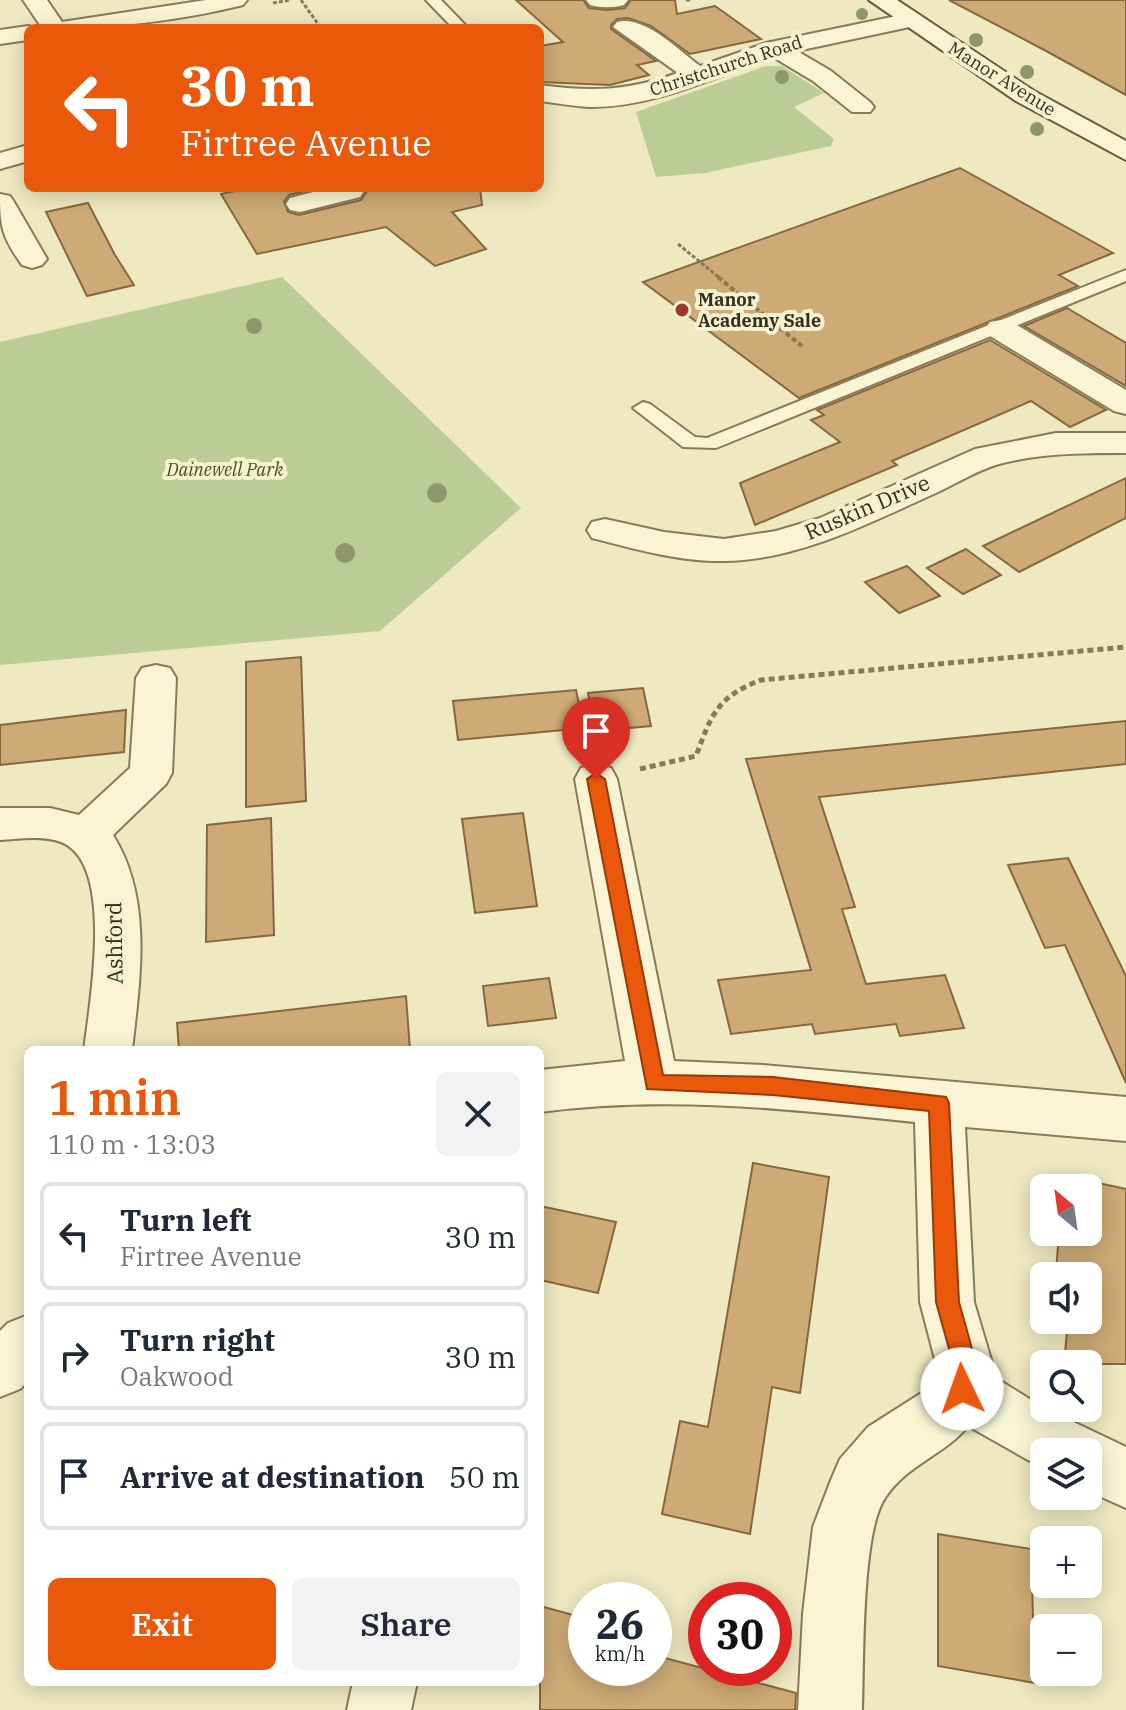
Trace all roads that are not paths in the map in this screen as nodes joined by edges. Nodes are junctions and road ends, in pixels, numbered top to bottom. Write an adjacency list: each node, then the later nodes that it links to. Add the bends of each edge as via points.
1 (35, 0): 8 (street)
2 (235, 0): 9 (street)
3 (433, 0): 10 (lane)
4 (598, 0): 5 (street)
5 (616, 0)
6 (881, 0): 7 (street, Manor Avenue)
7 (911, 20): 14 (street, Christchurch Road); 18 (street, Manor Avenue, via 1025,96)
8 (51, 24)
9 (96, 24)
10 (457, 24)
11 (676, 27): 15 (street, via 635,32)
12 (24, 34): 13 (street)
13 (0, 37)
14 (775, 48): 15 (street, Christchurch Road); 17 (street, via 854,101)
15 (695, 74): 16 (street, Christchurch Road, via 614,98)
16 (544, 93)
17 (810, 103)
18 (1126, 152)
19 (24, 154): 20 (street)
20 (0, 161)
21 (0, 202): 22 (street)
22 (32, 259)
23 (1126, 275): 26 (lane, via 709,444 690,443)
24 (1001, 329): 25 (street)
25 (1126, 404)
26 (643, 408)
27 (1126, 443): 28 (street, Ruskin Drive, via 1056,443 987,456 833,526 779,542 724,550)
28 (605, 530)
29 (156, 678): 32 (street, via 151,773)
30 (596, 779): 34 (street)
31 (0, 824): 32 (street, via 54,826)
32 (84, 836): 33 (street, Ashford, via 104,856 115,897 116,982)
33 (108, 1046)
34 (654, 1083): 35 (street); 36 (street, via 773,1086)
35 (544, 1090)
36 (939, 1103): 37 (street); 40 (street, via 947,1302 964,1363)
37 (1126, 1119)
38 (24, 1346): 39 (street)
39 (0, 1370)
40 (962, 1389): 41 (street); 46 (street, via 943,1412 889,1448 861,1480 843,1527)
41 (1045, 1438)
42 (1102, 1467): 43 (street)
43 (1126, 1478)
44 (384, 1686): 45 (street)
45 (379, 1710)
46 (830, 1710)

